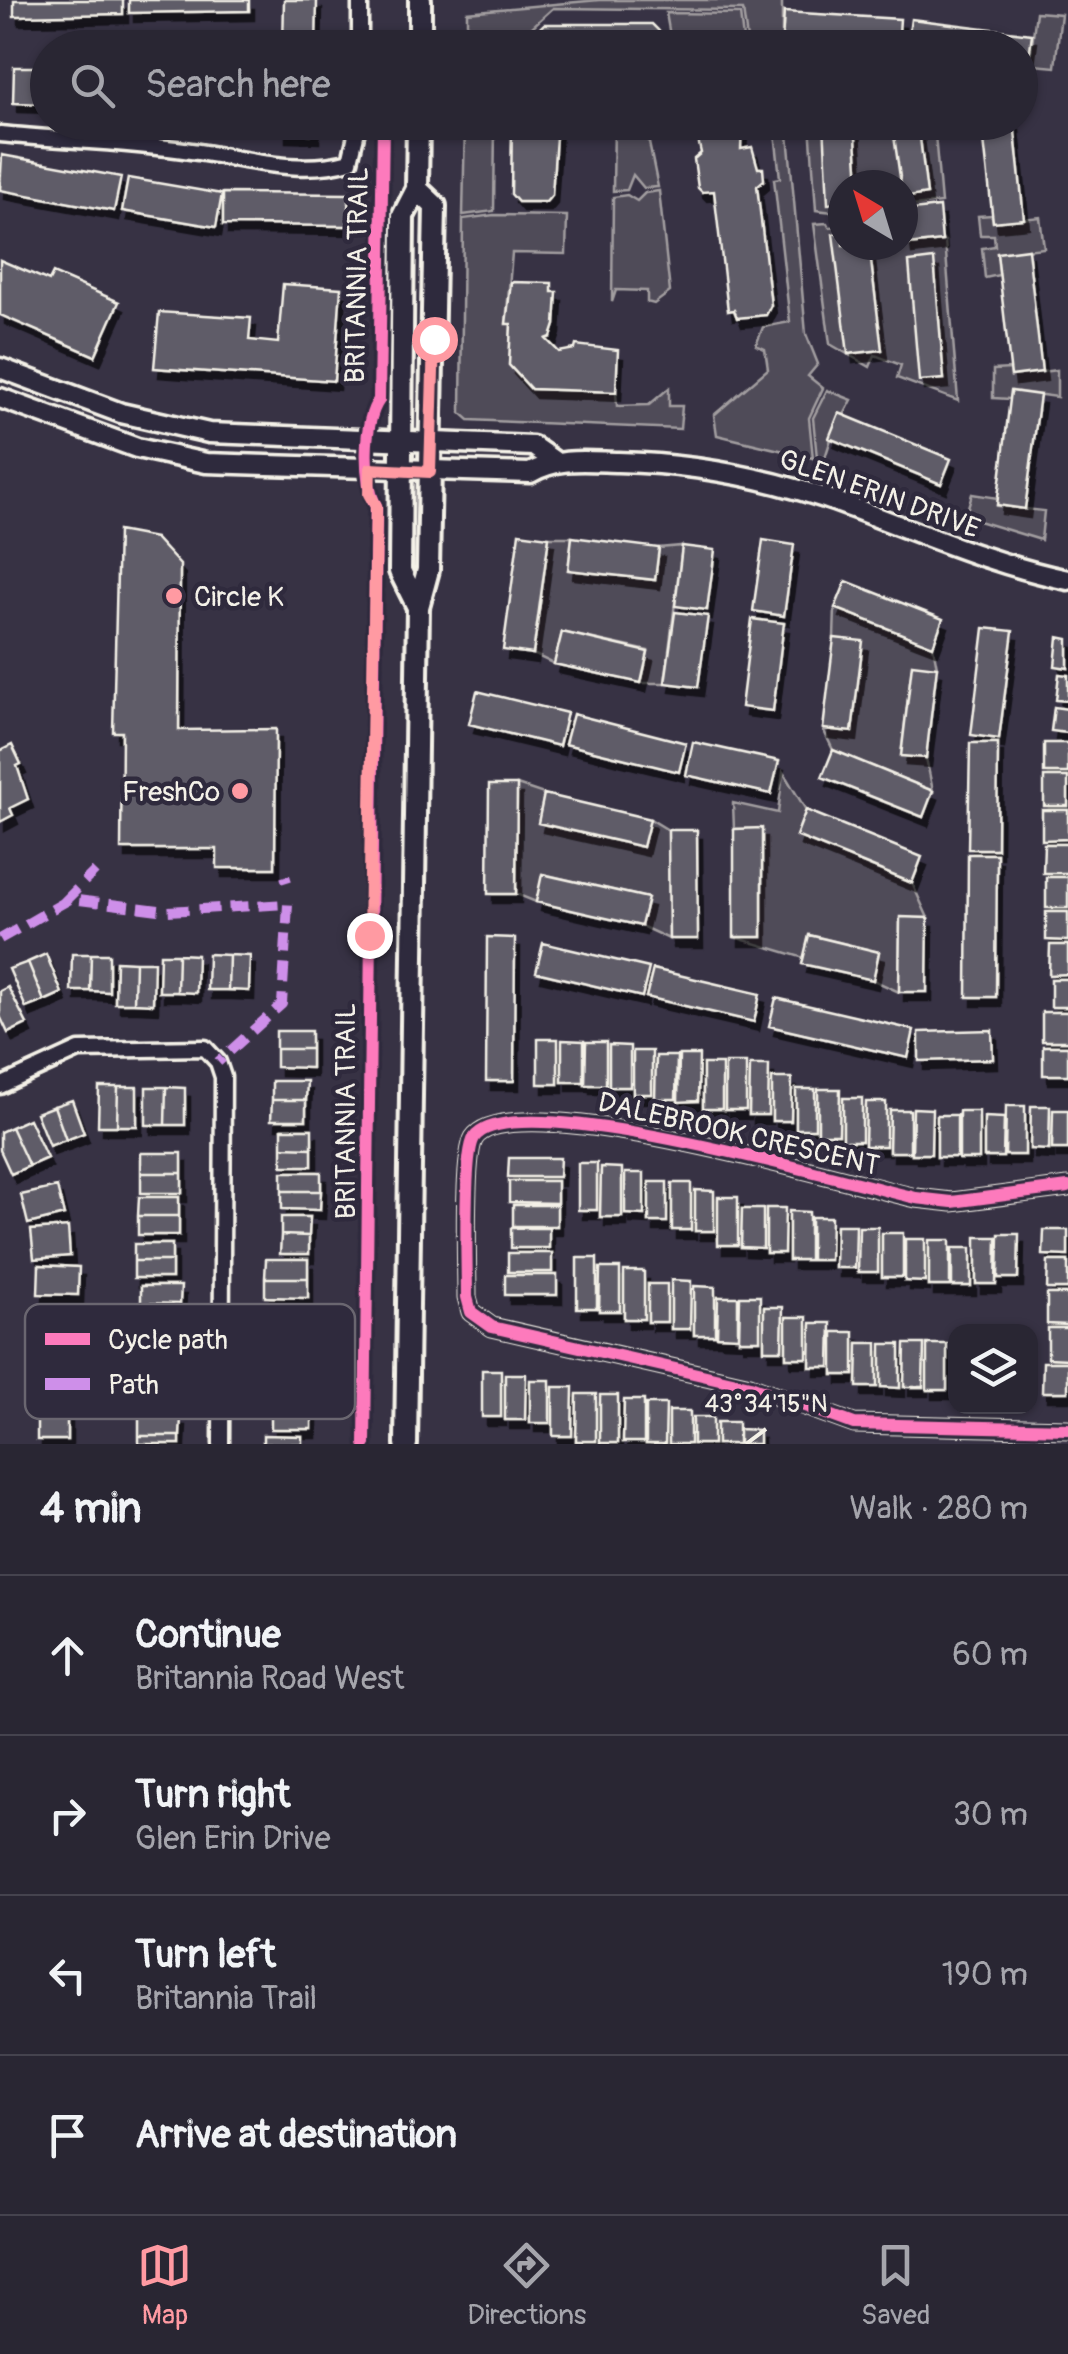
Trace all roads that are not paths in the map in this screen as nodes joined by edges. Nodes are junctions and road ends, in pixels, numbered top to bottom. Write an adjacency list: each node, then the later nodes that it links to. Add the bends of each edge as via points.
1 (360, 0): 3 (street)
2 (420, 0): 4 (main road)
3 (360, 30)
4 (420, 30)
5 (0, 134): 6 (street)
6 (30, 137)
7 (67, 140): 8 (street, via 289,168 350,161)
8 (355, 140)
9 (418, 140): 10 (main road)
10 (417, 189): 13 (main road, via 403,216); 14 (main road, via 434,206)
11 (0, 368): 13 (street, GLEN ERIN DRIVE, via 121,413 209,433)
12 (0, 398): 16 (street, GLEN ERIN DRIVE, via 137,448 206,463)
13 (402, 441): 14 (street, GLEN ERIN DRIVE); 16 (main road)
14 (431, 443): 15 (street, GLEN ERIN DRIVE, via 533,446); 17 (main road)
15 (552, 460): 17 (street, GLEN ERIN DRIVE, via 530,473); 18 (street, GLEN ERIN DRIVE, via 750,476 850,506 981,558)
16 (401, 470): 17 (street, GLEN ERIN DRIVE); 19 (main road, via 400,571)
17 (430, 472): 19 (main road, via 428,570)
18 (1068, 580)
19 (418, 607): 26 (main road)
20 (0, 1086): 22 (street, via 79,1050 205,1048 223,1077)
21 (1068, 1187): 24 (street, DALEBROOK CRESCENT, via 952,1202 916,1198 610,1125 503,1122 485,1127 470,1149 466,1297 471,1312 492,1328 750,1386 854,1424)
22 (221, 1304)
23 (220, 1419): 25 (street)
24 (1068, 1429)
25 (220, 1444)
26 (406, 1444)

